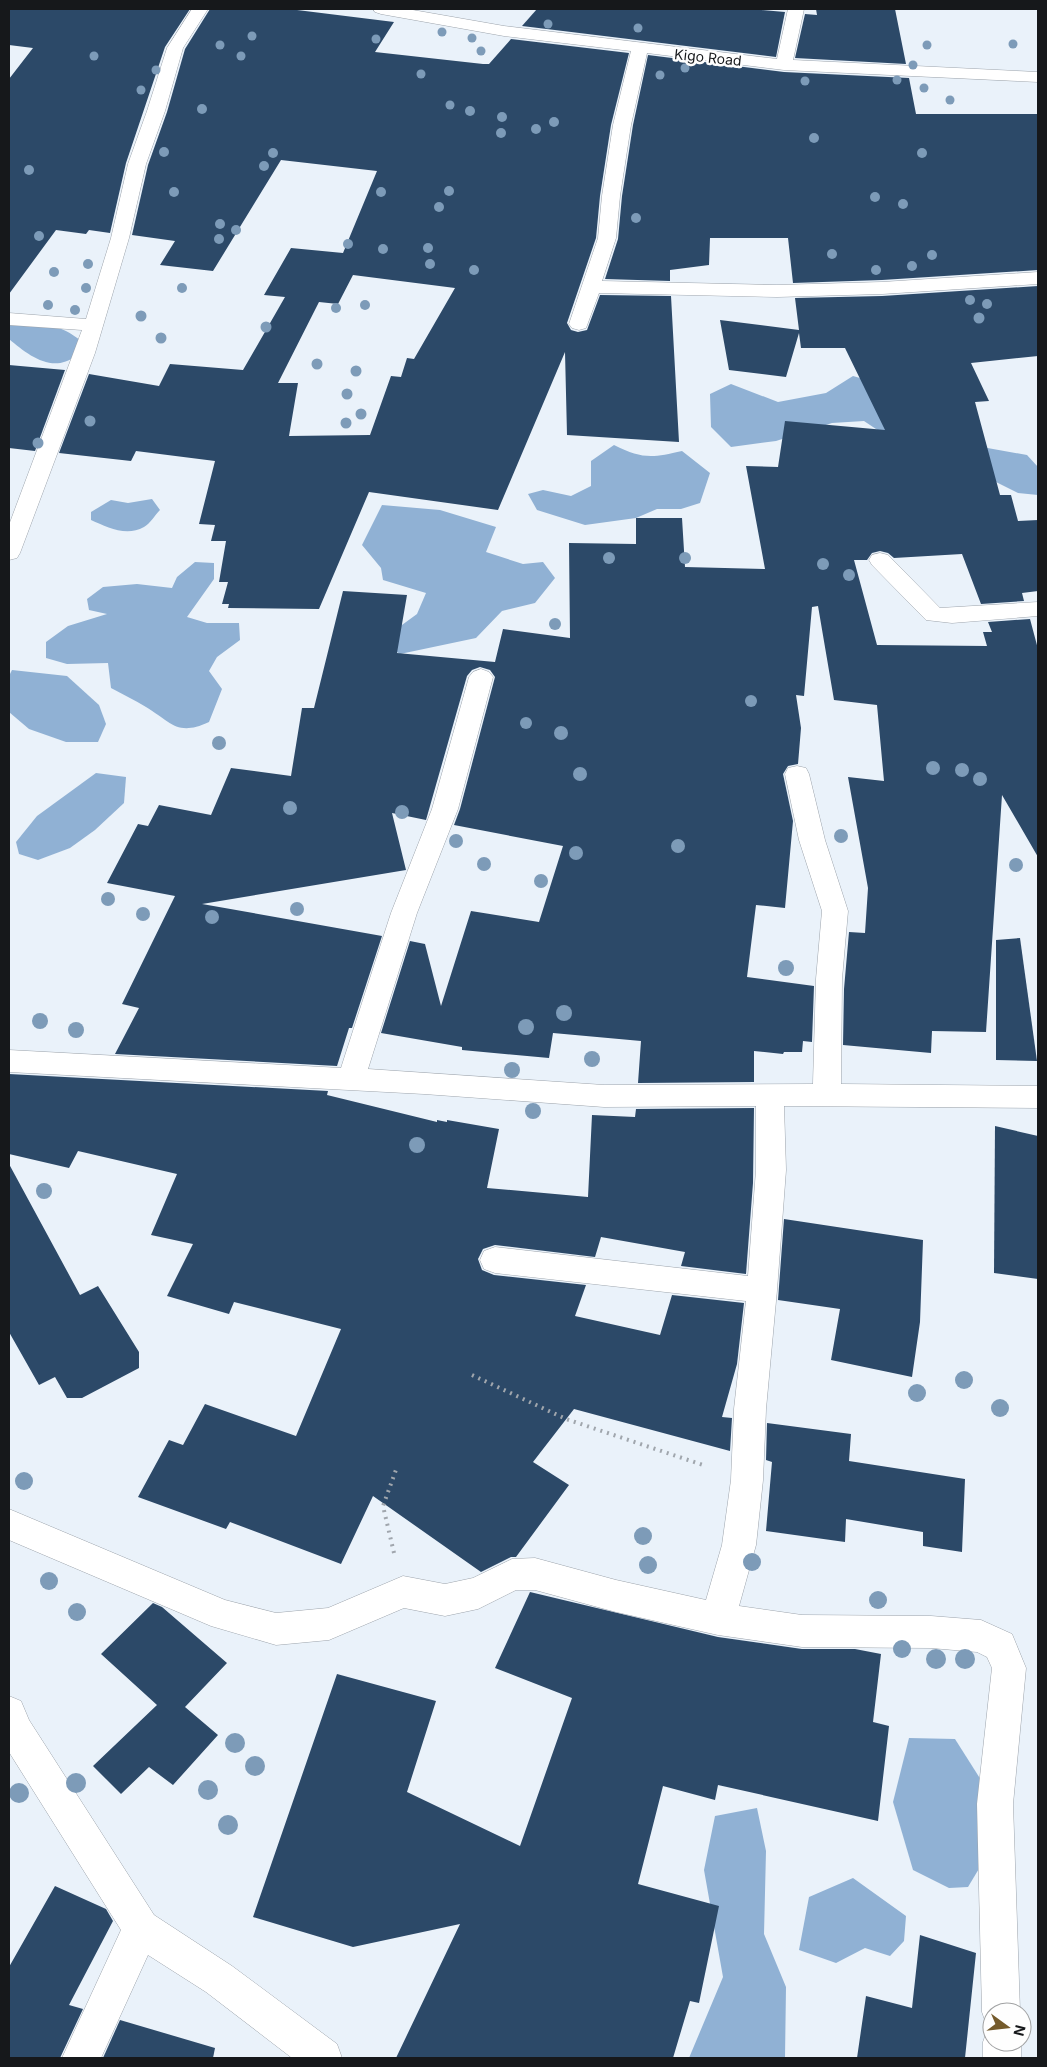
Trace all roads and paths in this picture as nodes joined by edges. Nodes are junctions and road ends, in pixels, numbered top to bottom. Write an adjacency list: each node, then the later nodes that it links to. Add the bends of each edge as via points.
1 (200, 9): 11 (street, via 176,48 137,164 120,238)
2 (382, 9): 4 (street, Kigo Road, via 504,31)
3 (796, 9): 5 (street)
4 (640, 49): 5 (street, Kigo Road); 8 (street, via 622,125 607,238)
5 (784, 65): 6 (street, Kigo Road)
6 (1038, 77)
7 (1038, 278): 8 (street, via 777,291)
8 (592, 287): 10 (street)
9 (9, 319): 11 (street)
10 (579, 324)
11 (94, 325): 12 (street)
12 (9, 553)
13 (880, 560): 14 (street, via 934,615)
14 (1038, 608)
15 (481, 677): 18 (street, via 445,809 404,913)
16 (797, 774): 20 (street, via 812,840 835,911 829,979)
17 (9, 1061): 18 (street)
18 (351, 1079): 19 (street, via 604,1096)
19 (770, 1095): 20 (street); 23 (street, via 770,1170)
20 (827, 1096): 21 (street)
21 (1038, 1097)
22 (495, 1260): 23 (street)
23 (762, 1290): 26 (street, via 750,1409)
24 (472, 1375): 26 (path, via 566,1419)
25 (397, 1467): 28 (path, via 383,1506)
26 (747, 1480): 29 (street, via 739,1545)
27 (9, 1524): 28 (street, via 223,1615 276,1630 329,1624)
28 (403, 1592): 29 (street, via 445,1600 478,1594 512,1575 535,1574)
29 (718, 1619): 32 (street, via 802,1631 931,1632 981,1636 1000,1646 1009,1668 995,1804)
30 (9, 1713): 31 (street, via 16,1731)
31 (141, 1928): 33 (street); 34 (street, via 219,1979)
32 (1001, 2002)
33 (82, 2058)
34 (323, 2058)

